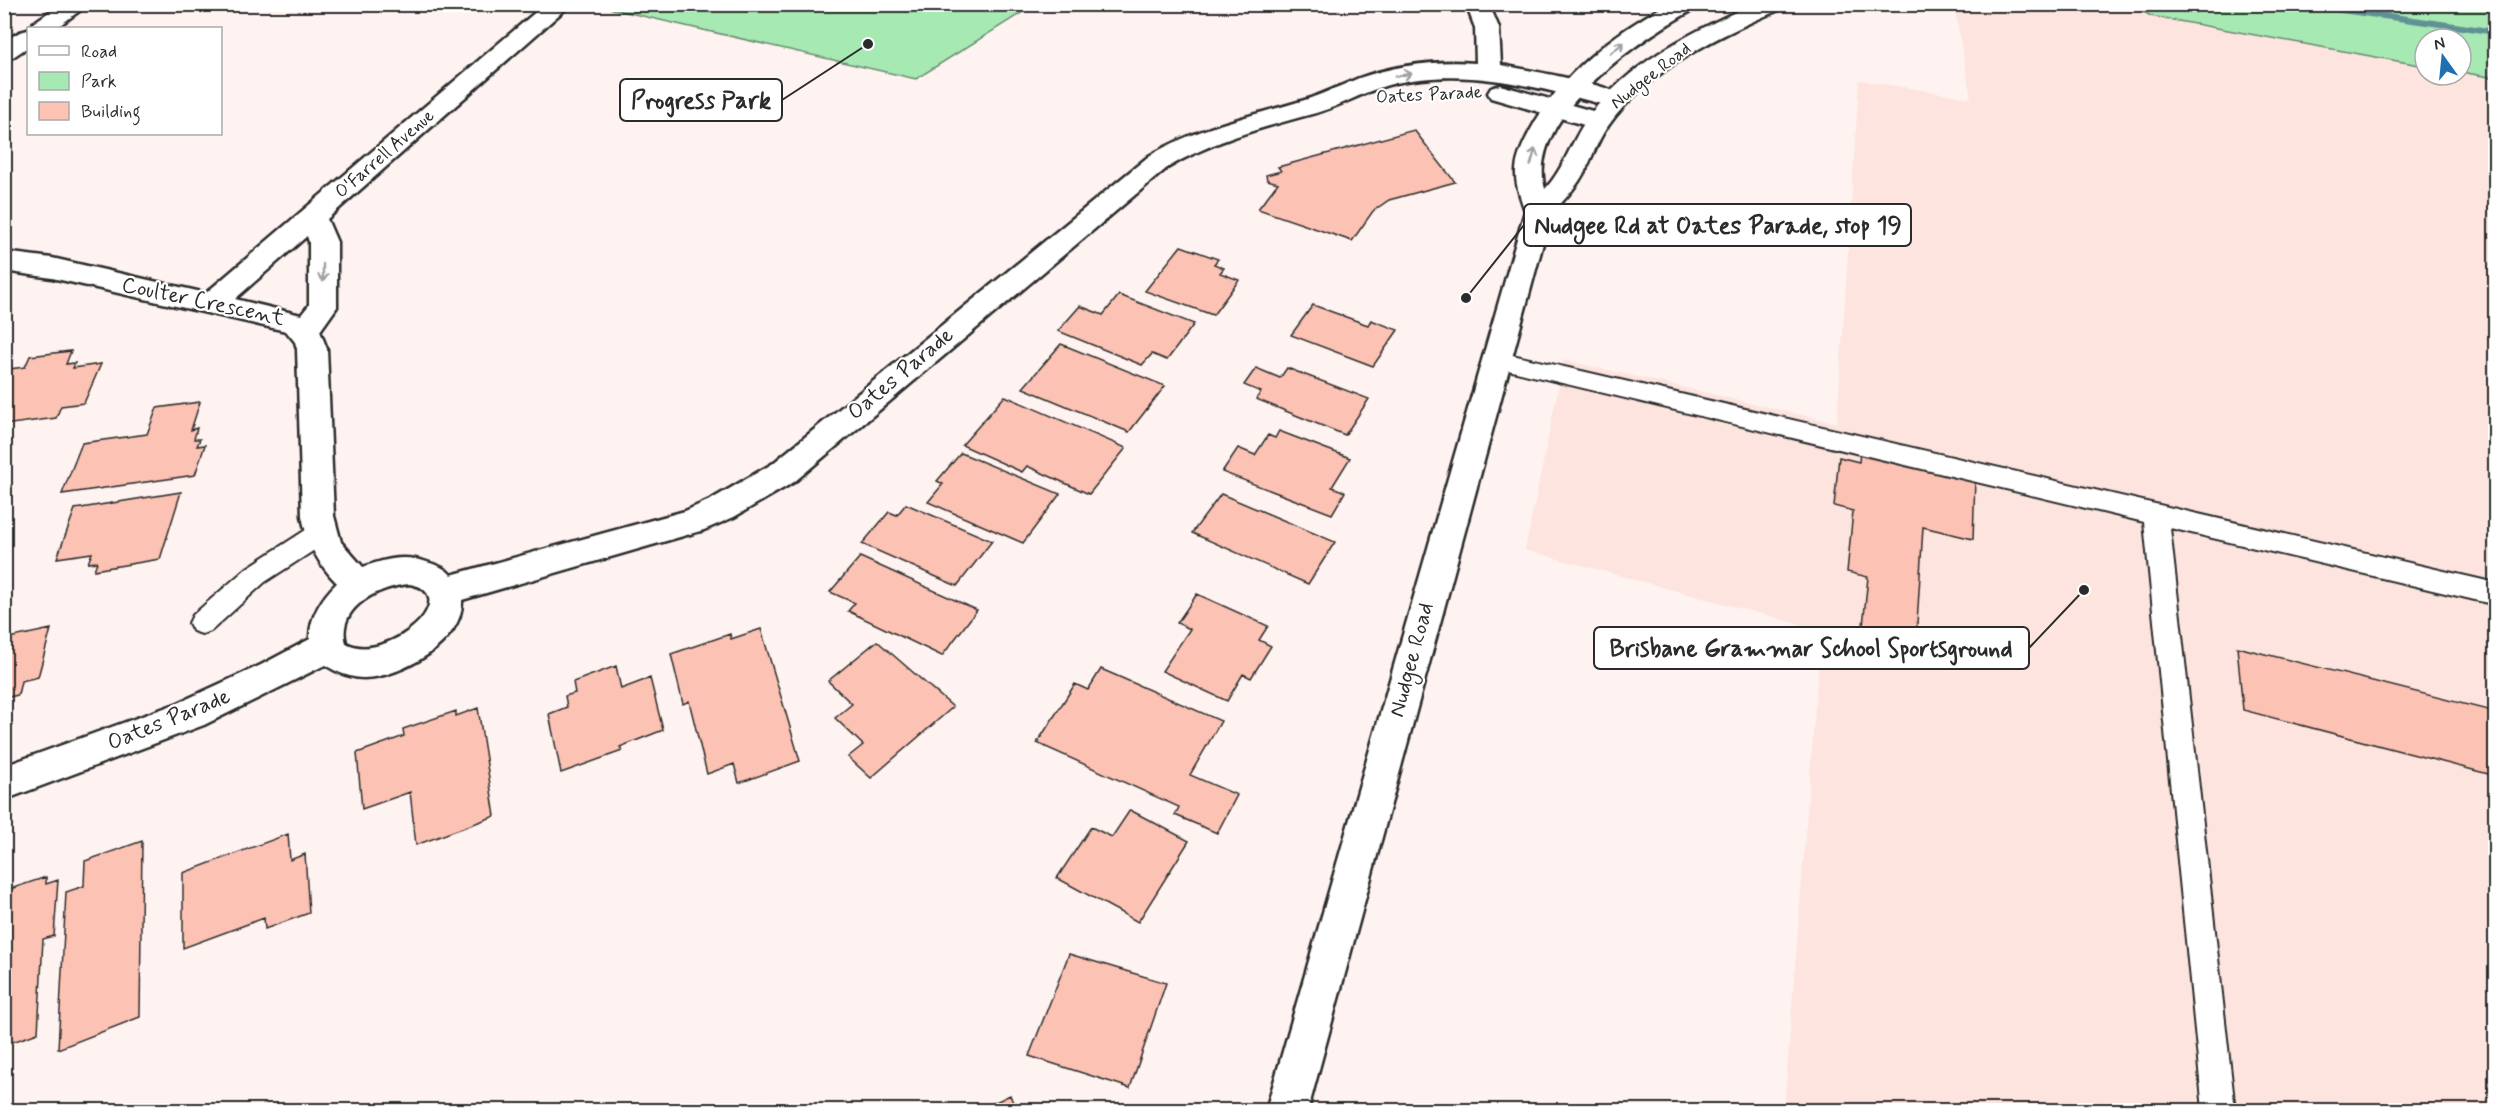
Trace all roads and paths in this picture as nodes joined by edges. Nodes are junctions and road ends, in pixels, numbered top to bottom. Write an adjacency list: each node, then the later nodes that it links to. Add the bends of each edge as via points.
1 (78, 4): 6 (street)
2 (560, 4): 16 (street, O'Farrell Avenue)
3 (1477, 4): 9 (street, via 1490,36)
4 (1687, 4): 10 (street, Nudgee Road, one-way to 4, via 1618,47)
5 (1773, 4): 11 (street, Nudgee Road, via 1702,37)
6 (43, 27)
7 (27, 38): 8 (street)
8 (4, 52)
9 (1488, 71): 10 (street, Oates Parade); 12 (street, Oates Parade, one-way to 9, via 1377,80 1403,74 1454,69)
10 (1574, 88): 11 (street, Oates Parade); 13 (street, Nudgee Road)
11 (1616, 100): 14 (street, Nudgee Road)
12 (1329, 102): 13 (street, Oates Parade, via 1470,89 1512,95); 24 (street, Oates Parade, via 1211,134 1158,162 783,473 752,492 723,508 660,532)
13 (1557, 108): 14 (street, Oates Parade); 15 (street, Nudgee Road, one-way to 13, via 1529,172 1534,150)
14 (1598, 120): 15 (street, Nudgee Road, via 1566,181)
15 (1538, 210): 20 (street, Nudgee Road)
16 (312, 217): 18 (street, O'Farrell Avenue); 19 (street, one-way to 19, via 323,242 323,307)
17 (4, 261): 18 (street, Coulter Crescent)
18 (211, 304): 19 (street, Coulter Crescent, via 282,318)
19 (304, 331): 22 (street, Coulter Crescent, via 312,349)
20 (1495, 359): 21 (lane); 29 (street, Nudgee Road)
21 (2157, 514): 25 (lane); 30 (lane)
22 (321, 533): 23 (street, Coulter Crescent, via 332,557); 26 (lane, via 256,575)
23 (359, 584): 24 (street, via 386,573 411,570 427,573 438,580); 27 (street, via 345,595 327,621)
24 (444, 591): 27 (street, via 446,604 441,620 413,649 373,663 353,663 339,657)
25 (2496, 594)
26 (201, 623)
27 (329, 646): 28 (street, Oates Parade, via 191,714)
28 (4, 783)
29 (1287, 1110)
30 (2219, 1110)

